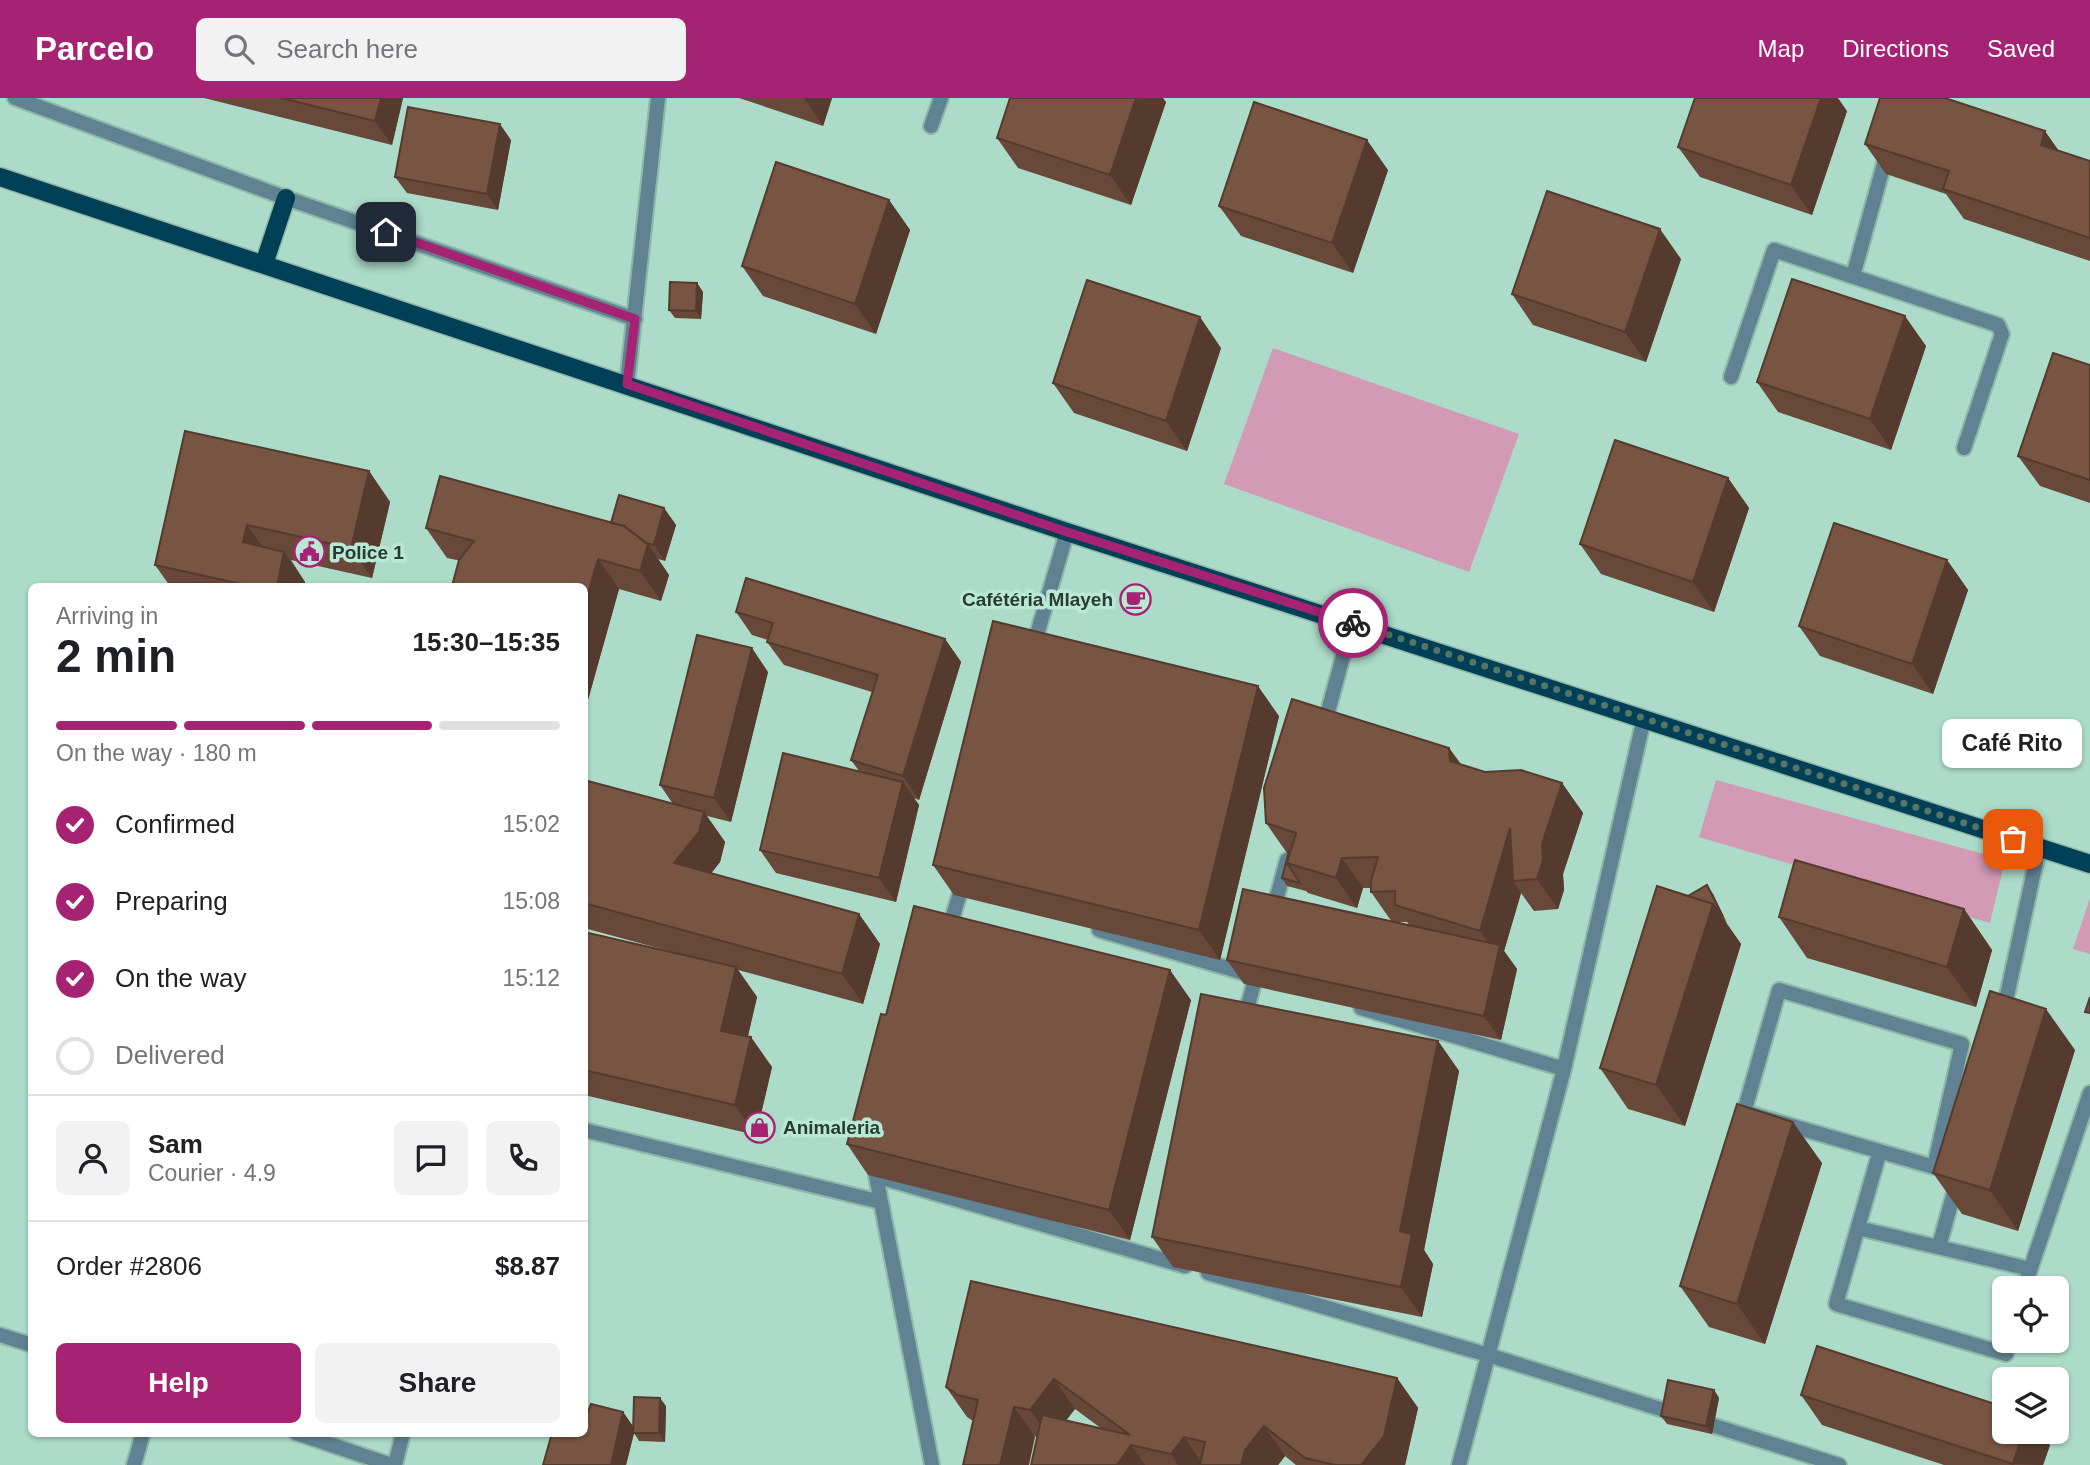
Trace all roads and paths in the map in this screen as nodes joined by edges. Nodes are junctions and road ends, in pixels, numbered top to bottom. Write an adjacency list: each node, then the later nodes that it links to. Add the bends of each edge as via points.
1 (658, 98): 10 (street)
2 (941, 98): 4 (street)
3 (19, 99): 7 (street)
4 (931, 126)
5 (1892, 136): 9 (street)
6 (0, 177): 8 (main road)
7 (286, 198): 8 (main road); 10 (street)
8 (264, 264): 12 (main road)
9 (1853, 276): 11 (street, via 1774,250); 13 (street, via 2000,327 2002,334)
10 (635, 319): 12 (street)
11 (1731, 377)
12 (627, 384): 14 (main road)
13 (1964, 448)
14 (1067, 532): 15 (main road); 16 (street)
15 (1352, 623): 17 (main road); 18 (street)
16 (1028, 664)
17 (1644, 718): 20 (main road); 31 (street)
18 (1320, 741)
19 (1291, 845): 23 (street)
20 (2039, 848): 22 (main road); 30 (street)
21 (969, 862): 26 (street, via 968,890)
22 (2090, 864)
23 (1270, 924)
24 (1082, 925): 27 (street)
25 (1263, 950): 27 (street)
26 (942, 954)
27 (1262, 979): 29 (street)
28 (1349, 1004): 31 (street)
29 (1242, 1029)
30 (1998, 1035)
31 (1564, 1069): 44 (street)
32 (2090, 1093): 39 (street)
33 (588, 1131): 36 (street)
34 (1879, 1153): 34 (street, via 1934,1167 1962,1044 1779,990 1744,1112); 37 (street)
35 (1961, 1167): 38 (street)
36 (881, 1202): 44 (street, via 878,1169 1180,1257); 50 (street)
37 (1858, 1228): 38 (street); 43 (street, via 1836,1304)
38 (1940, 1246): 39 (street)
39 (2030, 1269): 40 (street)
40 (2028, 1276)
41 (0, 1335): 42 (street)
42 (28, 1344)
43 (1992, 1349)
44 (1488, 1355): 51 (street); 52 (street)
45 (142, 1437): 48 (street)
46 (308, 1437): 49 (street)
47 (402, 1437): 49 (street)
48 (135, 1465)
49 (393, 1465)
50 (932, 1465)
51 (1459, 1465)
52 (1839, 1465)

